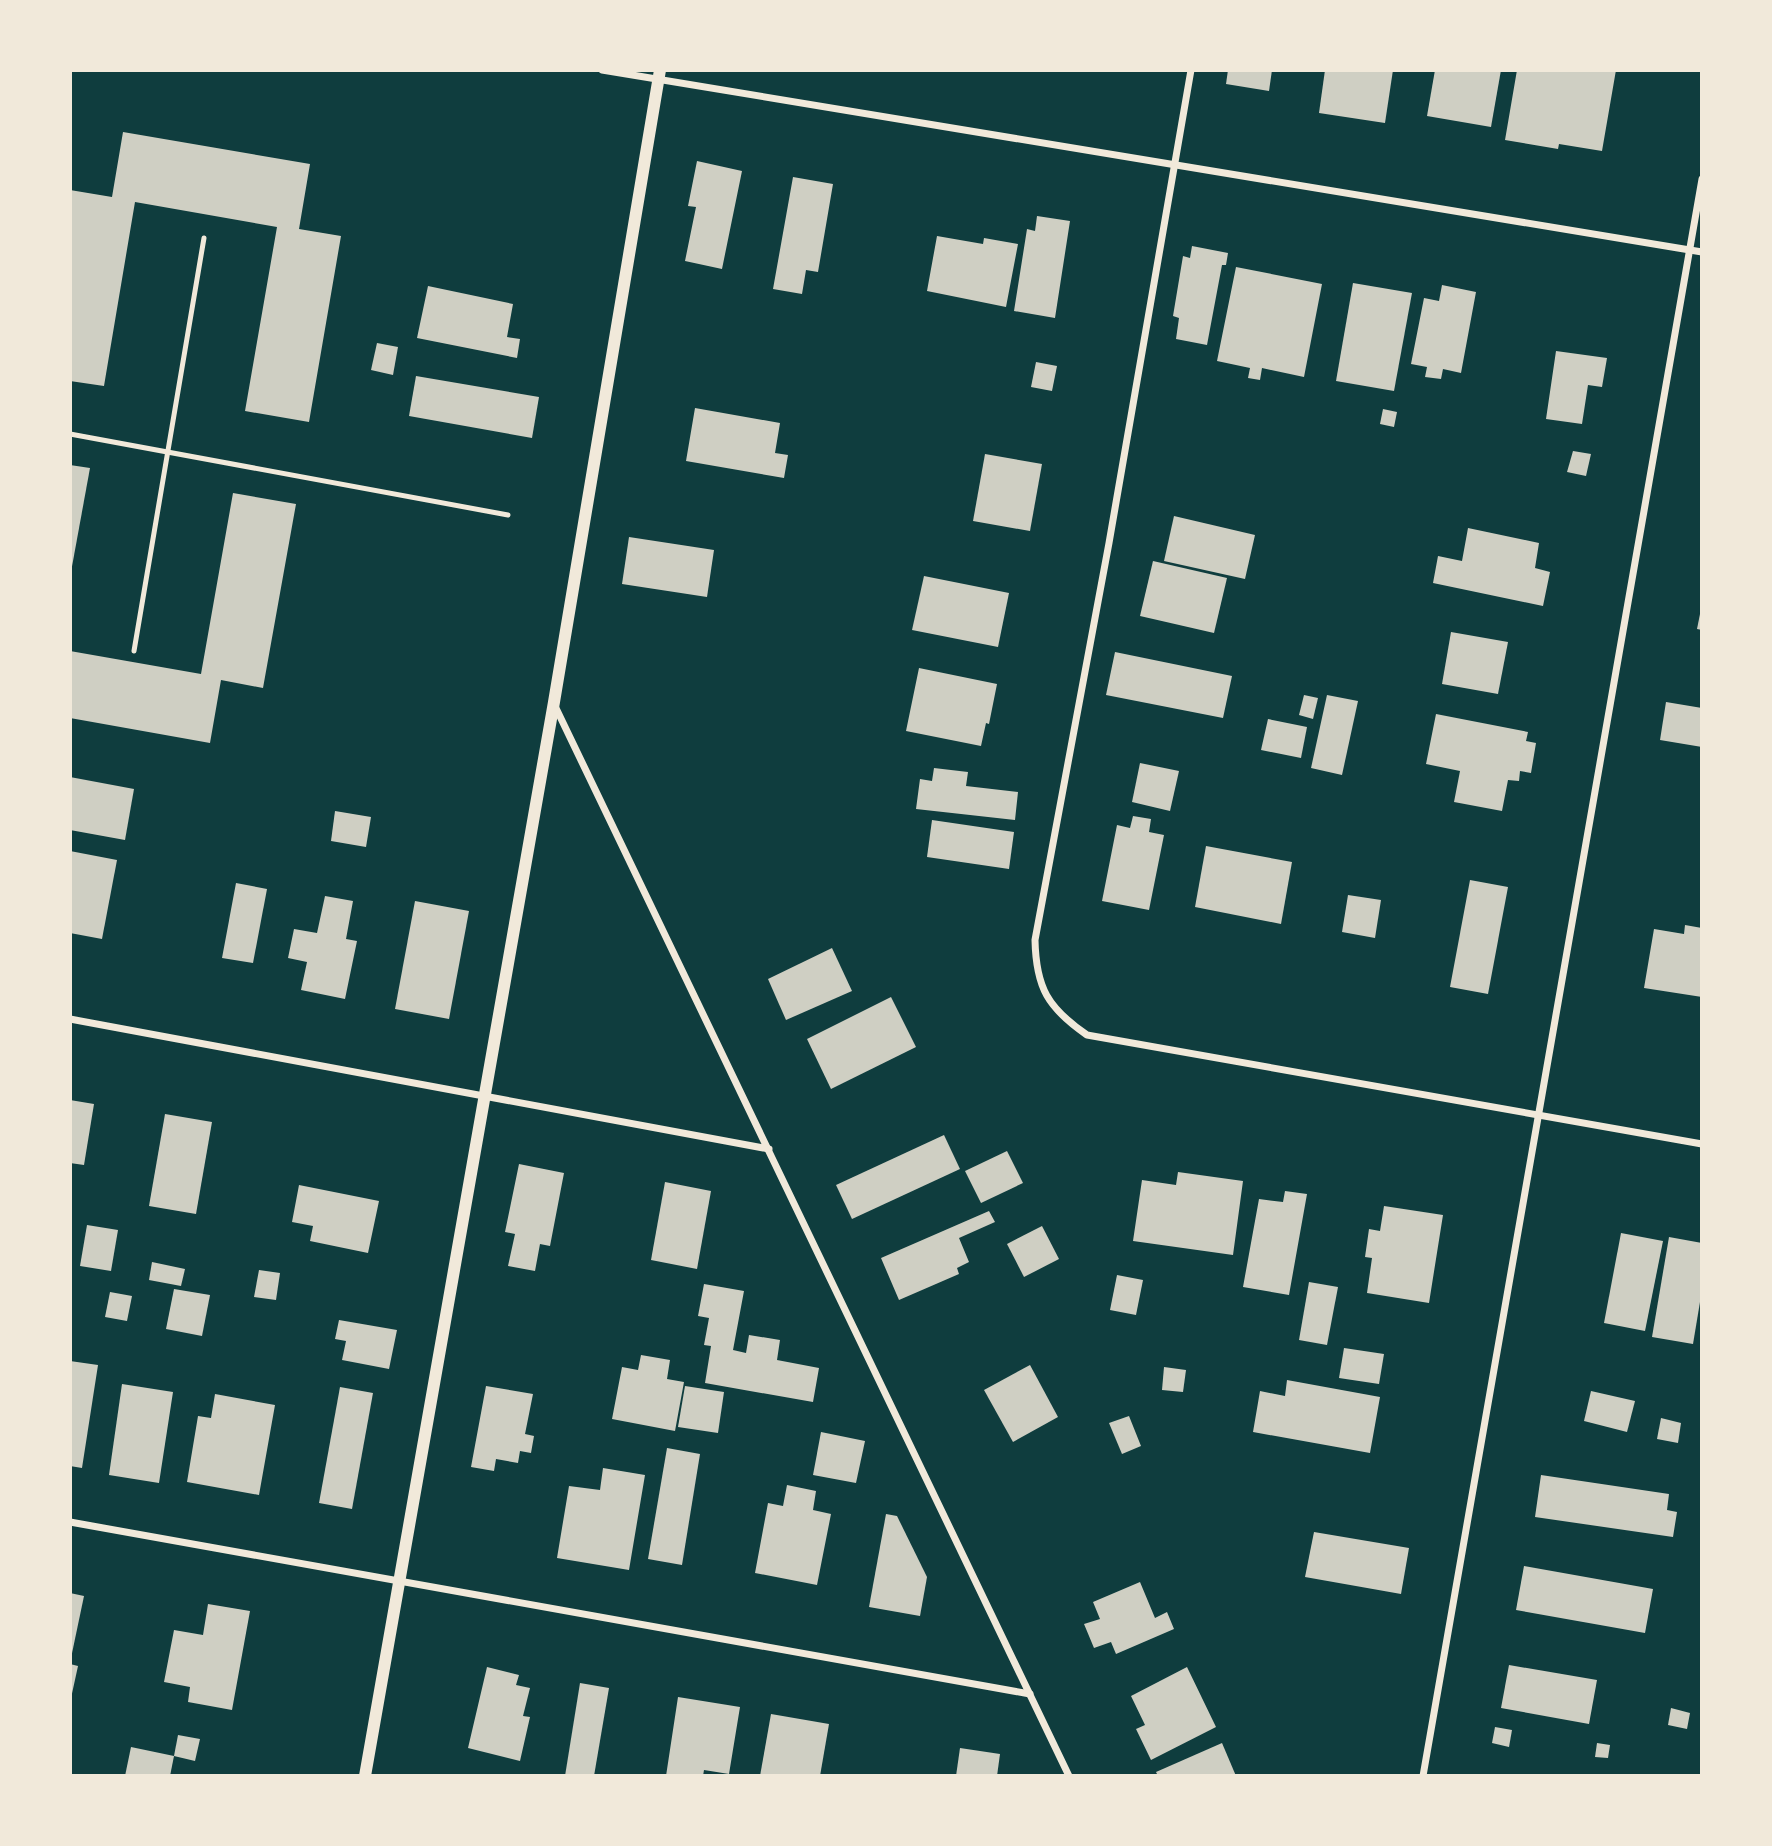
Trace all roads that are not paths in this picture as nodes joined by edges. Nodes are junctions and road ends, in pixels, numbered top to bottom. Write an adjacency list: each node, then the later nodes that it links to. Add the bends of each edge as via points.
1 (602, 70): 3 (street)
2 (1191, 70): 4 (street)
3 (659, 75): 4 (street); 13 (street)
4 (1175, 165): 7 (street); 16 (street, via 1035,940 1035,964 1044,993 1062,1018 1087,1035)
5 (1702, 179): 7 (street)
6 (204, 238): 10 (lane)
7 (1690, 250): 8 (street); 16 (street)
8 (1702, 252)
9 (70, 434): 10 (lane)
10 (167, 452): 11 (lane); 12 (lane)
11 (508, 515)
12 (134, 651)
13 (554, 702): 15 (street); 18 (street)
14 (70, 1020): 15 (street)
15 (484, 1096): 18 (street); 20 (street)
16 (1539, 1115): 17 (street); 24 (street)
17 (1702, 1144)
18 (769, 1149): 21 (street)
19 (70, 1522): 20 (street)
20 (398, 1582): 21 (street); 22 (street)
21 (1030, 1694): 23 (street)
22 (365, 1776)
23 (1069, 1776)
24 (1423, 1776)

